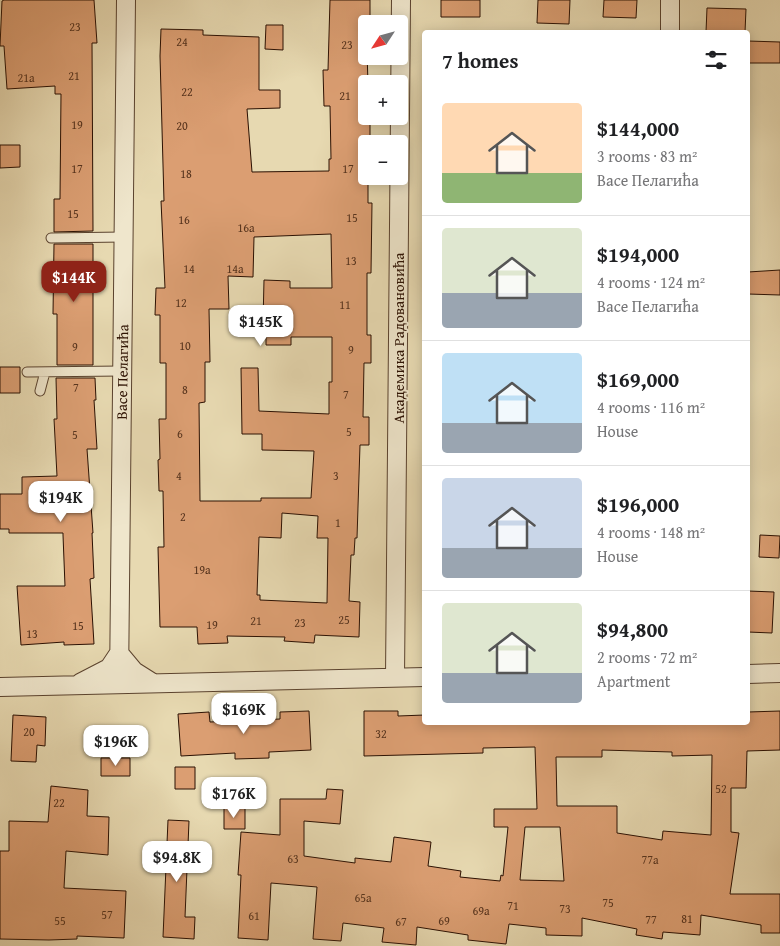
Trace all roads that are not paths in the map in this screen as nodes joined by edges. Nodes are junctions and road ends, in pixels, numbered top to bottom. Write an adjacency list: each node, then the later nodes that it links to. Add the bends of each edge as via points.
1 (126, 0): 5 (street, Васе Пелагића)
2 (400, 0): 14 (street, Академика Радовановића)
3 (670, 0): 4 (street)
4 (670, 30)
5 (123, 237): 6 (lane); 7 (street, Васе Пелагића)
6 (51, 238)
7 (122, 371): 9 (lane); 11 (street, Васе Пелагића)
8 (28, 372): 9 (lane)
9 (45, 372): 10 (lane)
10 (40, 391)
11 (119, 653): 16 (street, via 134,671); 17 (street, Васе Пелагића); 18 (street, via 109,668)
12 (780, 673): 13 (street)
13 (750, 674)
14 (395, 677): 15 (street); 16 (street)
15 (422, 677)
16 (153, 683): 17 (street)
17 (119, 684): 18 (street)
18 (73, 685): 19 (street)
19 (0, 687)

